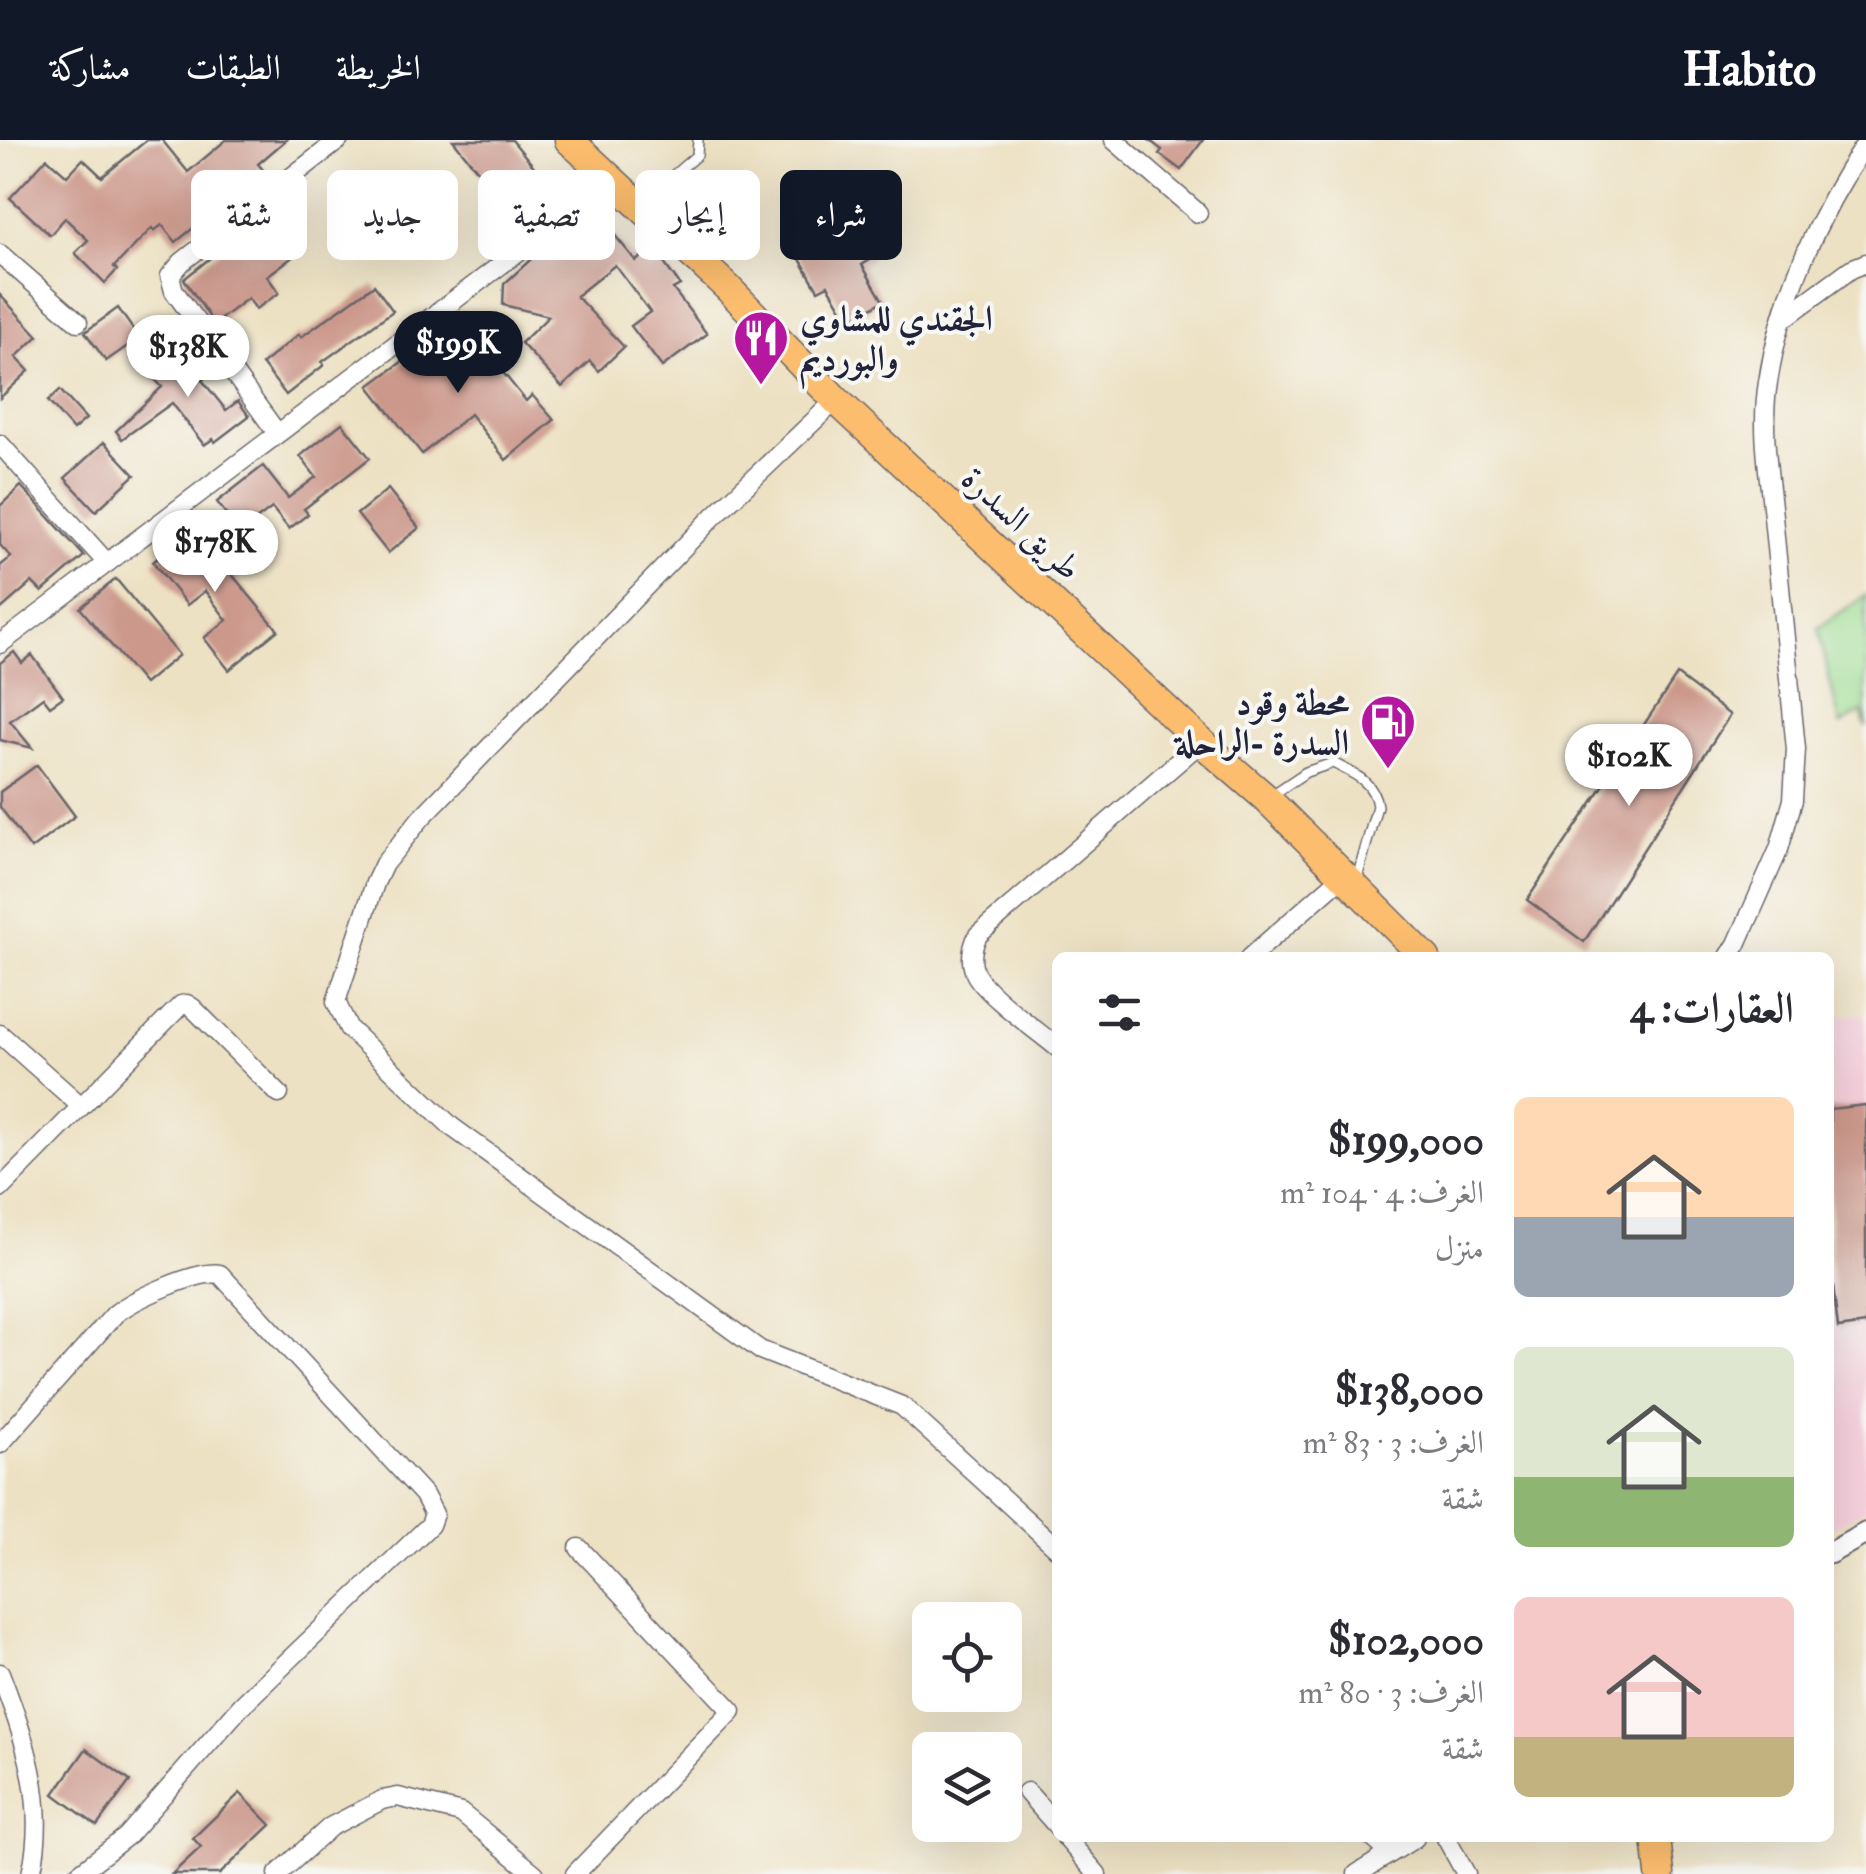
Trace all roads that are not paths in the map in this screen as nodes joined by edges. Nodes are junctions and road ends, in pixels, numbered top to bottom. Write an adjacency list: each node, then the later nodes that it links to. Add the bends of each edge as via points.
1 (339, 140): 18 (street, via 170,276 174,291)
2 (698, 140): 7 (lane, via 697,155)
3 (1114, 140): 10 (street)
4 (1866, 143): 15 (street, via 1817,229)
5 (581, 144): 6 (main road, طريق السدرة)
6 (603, 170)
7 (680, 170)
8 (615, 183): 9 (main road, طريق السدرة)
9 (635, 201)
10 (1198, 213)
11 (0, 254): 16 (street)
12 (506, 260): 18 (street)
13 (698, 260): 17 (main road, طريق السدرة)
14 (1866, 263): 15 (street)
15 (1782, 319): 27 (street, via 1764,442 1796,749 1794,800)
16 (78, 322)
17 (836, 400): 22 (main road, طريق السدرة); 35 (street, via 421,818 366,903 336,1002 349,1029 452,1127 760,1350 902,1406)
18 (277, 434): 20 (street)
19 (0, 444): 20 (street)
20 (107, 562): 21 (street)
21 (0, 644)
22 (1201, 742): 23 (main road, طريق السدرة); 29 (street, via 972,946 982,983)
23 (1267, 799): 24 (main road, طريق السدرة); 24 (lane, via 1306,772 1333,763 1366,780 1377,806)
24 (1350, 879): 25 (street); 26 (main road, طريق السدرة)
25 (1257, 952)
26 (1420, 952)
27 (1732, 952)
28 (0, 1034): 31 (street)
29 (1052, 1043)
30 (279, 1094): 31 (street, via 187,1004)
31 (81, 1106): 32 (street)
32 (0, 1189)
33 (0, 1444): 48 (street, via 114,1314 215,1273 424,1495 434,1514 243,1704 127,1836)
34 (1866, 1534): 37 (street)
35 (1052, 1544)
36 (579, 1548): 51 (street, via 732,1711)
37 (1834, 1551)
38 (0, 1674): 47 (street, via 34,1770 37,1823)
39 (1027, 1792): 40 (street)
40 (1052, 1821)
41 (1069, 1842): 52 (street)
42 (1378, 1842): 46 (street)
43 (1408, 1842): 46 (street)
44 (1448, 1842): 54 (street)
45 (1656, 1842): 55 (main road)
46 (1390, 1853): 53 (street)
47 (30, 1874)
48 (78, 1874)
49 (278, 1874): 50 (street, via 330,1827 398,1797 462,1813)
50 (536, 1874)
51 (575, 1874)
52 (1097, 1874)
53 (1357, 1874)
54 (1466, 1874)
55 (1660, 1874)

